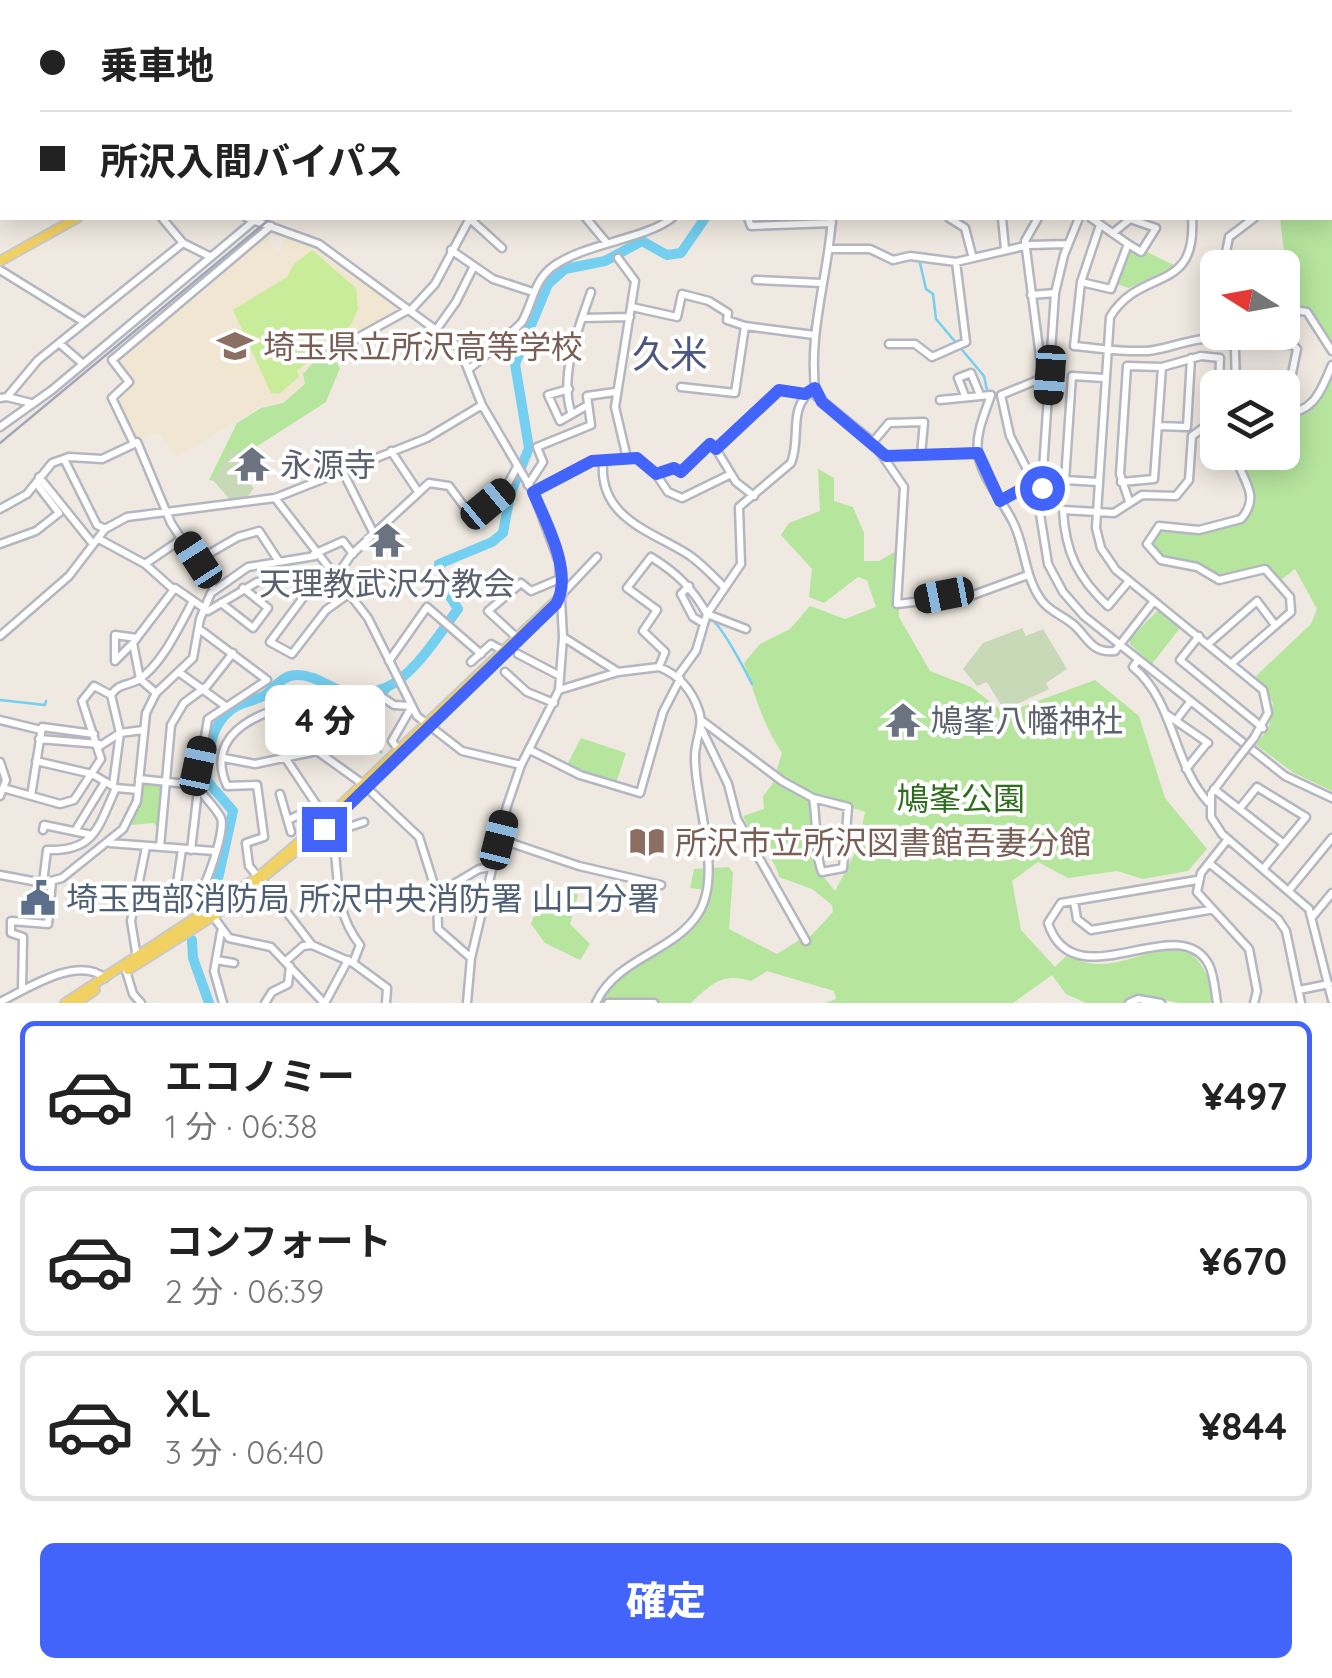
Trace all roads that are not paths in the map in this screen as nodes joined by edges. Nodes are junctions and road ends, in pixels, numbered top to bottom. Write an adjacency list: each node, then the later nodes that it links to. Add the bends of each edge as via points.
1 (73, 220): 36 (main road)
2 (164, 220): 24 (street)
3 (251, 220): 34 (street)
4 (258, 220): 21 (street)
5 (468, 220): 31 (street)
6 (471, 220): 28 (street)
7 (588, 220): 23 (street)
8 (669, 220): 23 (street)
9 (749, 220): 19 (street, via 751,226)
10 (951, 220): 33 (street, via 965,228)
11 (1002, 220): 30 (street)
12 (1037, 220): 27 (street)
13 (1078, 220): 25 (street)
14 (1093, 220): 20 (street)
15 (1129, 220): 22 (street)
16 (1133, 220): 26 (street, via 1156,228 1142,252)
17 (1192, 220): 59 (street, via 1189,258 1175,274 1124,298 1110,317)
18 (1251, 220): 32 (street, via 1229,237)
19 (830, 221): 29 (street)
20 (1100, 224): 22 (street); 42 (street)
21 (271, 226): 48 (street, via 319,244); 91 (street, via 112,360 129,382 112,398)
22 (1112, 233): 26 (street)
23 (606, 242): 43 (street, via 553,267)
24 (183, 243): 34 (street); 52 (street)
25 (1067, 244): 27 (street); 45 (street)
26 (1128, 244): 42 (street, via 1112,289)
27 (1025, 246): 30 (street); 46 (street)
28 (502, 248)
29 (831, 248): 37 (street, via 870,249 893,260); 41 (street)
30 (1005, 249): 33 (street)
31 (451, 250): 38 (street); 48 (street, via 435,284)
32 (1227, 250)
33 (972, 255): 37 (street)
34 (211, 257): 64 (street)
35 (618, 258): 47 (street, via 634,278)
36 (0, 261)
37 (956, 262): 58 (street, via 966,342 934,357 915,344)
38 (474, 266): 43 (street); 54 (street)
39 (0, 270): 52 (street)
40 (756, 280): 41 (street)
41 (822, 282): 55 (street)
42 (1081, 282): 59 (street, via 1074,346)
43 (533, 292): 67 (street, via 520,325)
44 (591, 292): 51 (street)
45 (1055, 293): 46 (street); 70 (street)
46 (1031, 295): 70 (street, via 1041,364)
47 (632, 307): 50 (street); 53 (street, via 677,317 682,294 709,301 728,320)
48 (409, 311): 54 (street); 62 (street)
49 (1300, 311): 61 (street)
50 (630, 317): 51 (street); 75 (street)
51 (582, 318): 74 (street)
52 (84, 322): 57 (street)
53 (746, 326): 55 (street); 72 (street, via 735,393)
54 (436, 330): 67 (street, via 459,348)
55 (814, 336): 73 (street)
56 (1200, 341): 60 (street)
57 (59, 343): 64 (street); 79 (street)
58 (889, 344)
59 (1106, 349): 60 (street); 71 (street)
60 (1167, 349): 65 (street)
61 (1332, 351)
62 (330, 353)
63 (1191, 358): 65 (street); 69 (street, via 1220,358); 86 (street, via 1186,427)
64 (83, 364): 81 (street)
65 (1173, 364): 68 (street)
66 (1332, 365): 85 (street, via 1316,403)
67 (470, 368): 82 (street)
68 (1162, 368): 86 (street); 108 (street, via 1127,366)
69 (1220, 370)
70 (1050, 375): 106 (street); 106 (street, via 1000,395 1010,436)
71 (1104, 378): 107 (street); 107 (street, via 1072,376 1065,480)
72 (680, 387)
73 (815, 388): 76 (street); 90 (street, via 822,402)
74 (569, 389): 84 (street); 84 (street, via 548,395 560,421)
75 (616, 392): 83 (street, via 587,396); 97 (street)
76 (805, 394): 92 (street, via 779,390); 111 (street, via 795,418 794,458)
77 (980, 395): 78 (street); 78 (street, via 971,373 958,378); 94 (street, via 990,394)
78 (965, 396): 80 (street)
79 (3, 398): 81 (street)
80 (940, 400)
81 (32, 403): 87 (street)
82 (482, 405): 93 (street, via 456,424); 100 (street)
83 (588, 405): 84 (street); 109 (street, via 591,425 536,448 543,462)
84 (571, 412)
85 (1300, 413)
86 (1158, 426): 108 (street, via 1154,479)
87 (0, 427)
88 (1200, 430): 114 (street, via 1192,436 1184,490)
89 (146, 437): 91 (street)
90 (872, 442): 95 (street, via 889,423 924,422); 96 (street)
91 (136, 443): 98 (street, via 102,459); 116 (street)
92 (716, 449): 103 (street, via 710,444 681,472); 104 (street)
93 (391, 451): 101 (street); 110 (street)
94 (978, 453): 95 (street); 113 (street)
95 (921, 455): 96 (street)
96 (886, 456): 129 (street, via 904,487 898,604 972,595)
97 (627, 458): 99 (street); 103 (street, via 640,459)
98 (64, 459): 105 (street); 118 (street)
99 (603, 462): 109 (street); 135 (street, via 614,505 626,519 691,556)
100 (518, 467): 109 (street); 110 (street, via 504,490 472,517 446,484 430,482)
101 (342, 468): 112 (street); 119 (street)
102 (1241, 470): 147 (street, via 1250,483 1241,519 1199,530 1159,526 1146,544 1161,560 1197,566 1219,580 1271,572 1292,604)
103 (656, 474): 104 (street, via 668,492 682,498)
104 (731, 474): 111 (street)
105 (37, 480): 115 (street); 121 (street); 122 (street, via 58,512 36,531)
106 (1038, 480): 113 (street); 154 (street, via 1040,526 1055,580 1072,604)
107 (1098, 482): 117 (street)
108 (1121, 482): 114 (street)
109 (529, 485): 130 (street)
110 (417, 490): 119 (street)
111 (754, 496): 135 (street, via 737,512 740,564)
112 (275, 498): 116 (street); 124 (street)
113 (1000, 501): 129 (street, via 1021,541)
114 (1129, 501): 117 (street, via 1114,513)
115 (0, 508)
116 (166, 512): 118 (street, via 136,514); 120 (street)
117 (1096, 512): 131 (street, via 1102,548); 131 (street, via 1063,510 1077,572 1108,606)
118 (105, 529): 121 (street)
119 (374, 534): 123 (street)
120 (183, 538): 126 (street); 128 (street)
121 (96, 541): 128 (street); 150 (street, via 69,576)
122 (0, 544)
123 (353, 554): 124 (street, via 344,541); 132 (street)
124 (315, 555): 127 (street); 132 (street)
125 (598, 557): 139 (street)
126 (198, 560): 127 (street, via 259,531); 138 (street)
127 (279, 561): 138 (street, via 236,572)
128 (146, 564): 137 (street)
129 (1028, 574): 154 (street, via 1050,610 1095,649)
130 (562, 578): 139 (street); 151 (street, via 531,592 520,583 488,611)
131 (1129, 581): 142 (street)
132 (336, 582): 133 (street); 140 (street)
133 (314, 583): 136 (street, via 273,580); 140 (street, via 270,642 286,653)
134 (689, 586): 145 (street); 146 (street, via 680,594); 164 (street, via 651,557 627,588 658,610 643,631 665,652)
135 (724, 587): 145 (street)
136 (243, 588): 143 (street); 143 (street, via 268,608 254,628)
137 (174, 590): 141 (street); 170 (street, via 135,640)
138 (214, 590): 144 (street)
139 (562, 594): 151 (main road); 153 (street); 184 (main road)
140 (346, 595): 161 (street, via 368,618)
141 (192, 600): 144 (street); 170 (street)
142 (1154, 601): 152 (street); 154 (street)
143 (221, 603): 144 (street)
144 (203, 608): 148 (street)
145 (707, 614): 146 (street); 149 (street)
146 (703, 623): 169 (street, via 696,651)
147 (1276, 626): 155 (street, via 1257,601); 163 (street)
148 (199, 629): 157 (street); 165 (street, via 195,653)
149 (746, 629)
150 (0, 636)
151 (515, 636): 156 (main road)
152 (1199, 636): 155 (street); 185 (street, via 1180,660)
153 (563, 637): 167 (street); 168 (street)
154 (1120, 644): 160 (street)
155 (1208, 644): 163 (street)
156 (500, 649): 158 (street, via 492,643); 184 (main road)
157 (232, 653): 171 (street); 178 (street, via 267,680)
158 (481, 654): 161 (street, via 426,607); 162 (street)
159 (518, 654): 168 (street)
160 (1138, 660): 176 (street); 180 (street, via 1133,667 1163,701)
161 (390, 661): 179 (street)
162 (471, 662)
163 (1232, 663): 185 (street, via 1266,697)
164 (660, 667): 167 (street); 169 (street)
165 (180, 672): 171 (street); 173 (street)
166 (506, 672): 177 (street)
167 (618, 672): 172 (street)
168 (560, 676): 172 (street)
169 (678, 678): 183 (street); 193 (street, via 640,793 580,775)
170 (140, 679): 173 (street); 174 (street)
171 (203, 690): 178 (street); 203 (street, via 184,703 171,725)
172 (559, 690): 177 (street)
173 (156, 694): 187 (street)
174 (111, 695): 188 (street); 189 (street, via 92,686 82,701)
175 (340, 697): 179 (street, via 379,695)
176 (1190, 702): 181 (street); 213 (street, via 1285,776)
177 (554, 704): 193 (street)
178 (224, 706): 206 (street, via 208,719)
179 (411, 707): 184 (street); 192 (street, via 392,741)
180 (1164, 714): 181 (street); 200 (street)
181 (1177, 718): 200 (street, via 1208,743)
182 (0, 720): 186 (street)
183 (701, 723): 212 (street); 253 (street, via 737,819); 276 (street, via 695,754 706,818 707,894 701,910 678,937 623,970)
184 (427, 725): 192 (main road); 199 (street, via 462,751); 205 (main road)
185 (1262, 728): 207 (street, bridge)
186 (41, 730): 189 (street); 190 (street)
187 (143, 730): 188 (street); 202 (street)
188 (120, 733): 191 (street); 204 (street)
189 (94, 734): 191 (street)
190 (39, 739): 191 (street); 198 (street)
191 (100, 745): 201 (street)
192 (398, 749): 205 (main road)
193 (530, 750): 199 (street)
194 (318, 751): 195 (street, via 309,702 270,707 242,725); 196 (street); 205 (street)
195 (224, 758): 196 (street, via 255,764); 239 (street, via 227,786 256,784 264,838 246,843 249,866)
196 (286, 759): 215 (street)
197 (0, 762): 209 (street, via 6,774)
198 (36, 762): 201 (street); 211 (street)
199 (522, 766): 226 (street)
200 (1186, 769): 214 (street)
201 (92, 774): 204 (street); 211 (street, via 68,804)
202 (139, 780): 203 (street); 208 (street)
203 (167, 782): 206 (street); 230 (street)
204 (112, 785): 208 (street); 221 (street); 223 (street)
205 (365, 786): 219 (main road); 246 (street, via 420,837)
206 (198, 787): 231 (street); 233 (street, via 222,820)
207 (1214, 788): 214 (street); 216 (street)
208 (138, 790): 227 (street, via 131,818)
209 (2, 792): 211 (street)
210 (280, 794): 217 (street)
211 (31, 796)
212 (813, 798): 212 (street, via 822,872 843,868 848,807)
213 (1332, 798)
214 (1209, 802): 225 (street, via 1213,824)
215 (318, 806): 217 (street); 219 (street)
216 (1240, 808): 228 (street); 228 (street, via 1257,787 1306,817)
217 (288, 820): 222 (street)
218 (364, 822): 219 (street)
219 (328, 826): 239 (main road); 258 (street, via 340,911 360,944)
220 (43, 830): 221 (street)
221 (75, 831): 223 (street)
222 (291, 832)
223 (93, 835): 232 (street)
224 (1332, 838): 243 (street)
225 (1228, 839): 234 (street); 237 (street)
226 (499, 840): 236 (street); 242 (street)
227 (108, 842): 229 (street); 235 (street)
228 (1284, 844): 237 (street)
229 (146, 846): 230 (street); 244 (street)
230 (160, 847): 231 (street)
231 (186, 849): 233 (street); 247 (street)
232 (70, 851): 235 (street); 241 (street, via 47,850)
233 (214, 852): 247 (street, via 205,892 195,900)
234 (1209, 863): 240 (street); 265 (street, via 1278,919)
235 (81, 864): 241 (street)
236 (492, 867): 246 (street); 256 (street)
237 (1264, 868): 243 (street)
238 (0, 875): 241 (street)
239 (260, 878): 250 (main road); 254 (street)
240 (1197, 880): 248 (street); 249 (street, via 1199,898)
241 (48, 882): 264 (street, via 48,924 11,921 11,934 23,937)
242 (661, 885)
243 (1290, 889): 251 (street)
244 (138, 892): 247 (street); 255 (street, via 131,920)
245 (1332, 893): 251 (street)
246 (437, 894): 256 (street, via 438,928)
247 (175, 897)
248 (1074, 900): 249 (street, via 1077,920 1091,930); 281 (street, via 1061,903 1048,923 1069,954 1096,964 1157,947 1194,952 1210,966)
249 (1210, 909): 282 (street, via 1248,949)
250 (211, 913): 252 (street); 255 (main road); 261 (main road)
251 (1313, 916): 263 (street)
252 (222, 931): 257 (street); 260 (street, via 268,944)
253 (806, 941)
254 (312, 945): 258 (street); 260 (street)
255 (137, 958): 262 (main road)
256 (471, 958): 275 (street)
257 (216, 960): 259 (street); 271 (street)
258 (350, 962): 273 (street); 274 (street, via 386,988)
259 (234, 963)
260 (288, 964): 272 (street, via 288,984); 273 (street)
261 (126, 971): 269 (main road); 270 (street)
262 (106, 978): 264 (street, via 94,971 65,973); 268 (main road)
263 (1329, 984): 265 (street); 266 (street)
264 (22, 990): 267 (street)
265 (1299, 990): 283 (street)
266 (1332, 1000)
267 (0, 1002)
268 (65, 1003)
269 (76, 1003)
270 (141, 1003)
271 (223, 1003)
272 (265, 1003)
273 (325, 1003)
274 (386, 1003)
275 (467, 1003)
276 (596, 1003)
277 (608, 1003): 278 (street)
278 (654, 1003)
279 (1129, 1003): 280 (street)
280 (1160, 1003)
281 (1217, 1003)
282 (1254, 1003)
283 (1301, 1003)

